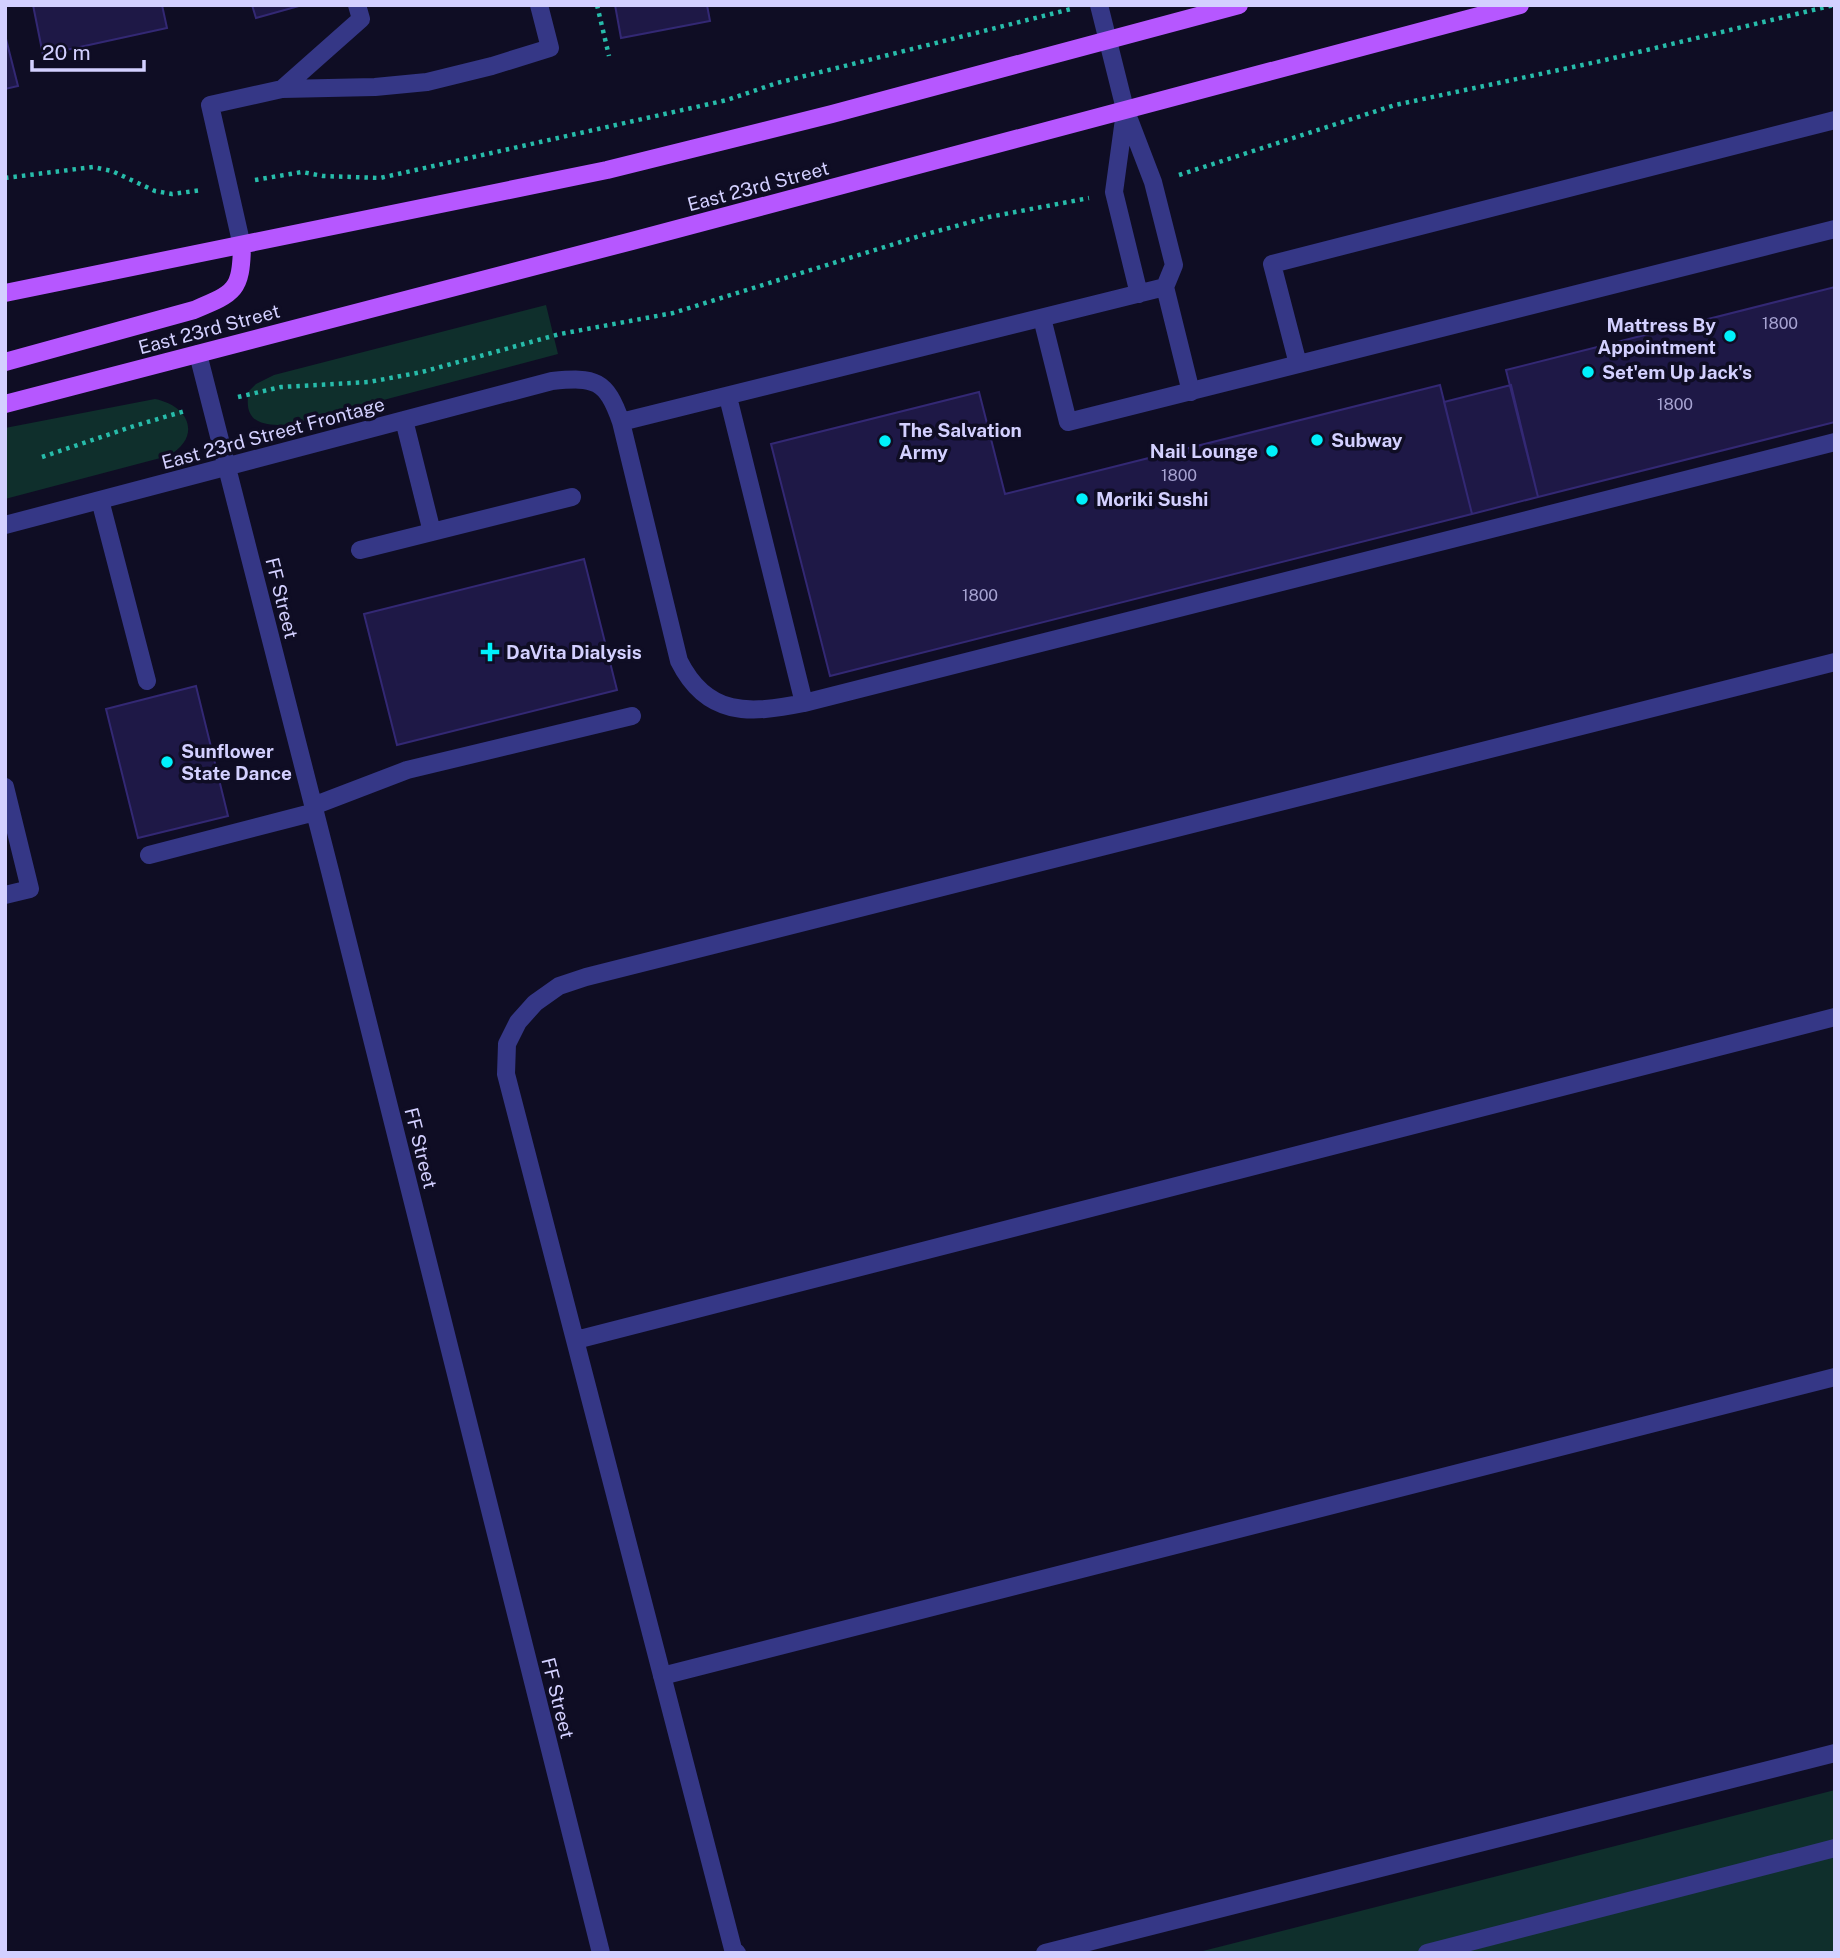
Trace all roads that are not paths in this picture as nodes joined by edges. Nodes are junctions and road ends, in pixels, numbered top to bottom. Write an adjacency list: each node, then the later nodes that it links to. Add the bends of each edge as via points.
1 (357, 5): 7 (street, via 360,19)
2 (539, 5): 7 (street, via 550,48 427,82)
3 (1099, 5): 6 (street)
4 (1239, 5): 6 (main road)
5 (1520, 5): 8 (main road, East 23rd Street)
6 (1107, 40): 8 (street); 11 (main road, via 620,167)
7 (282, 89): 11 (street, via 210,105)
8 (1125, 109): 12 (street, via 1153,182 1174,265); 14 (street, via 1114,192); 16 (main road, East 23rd Street)
9 (1835, 120): 18 (street, via 1272,264)
10 (1835, 229): 18 (street)
11 (242, 246): 13 (main road); 17 (main road, via 239,281 215,302)
12 (1165, 287): 14 (street); 19 (street)
13 (5, 293)
14 (1139, 294): 15 (street)
15 (1042, 318): 19 (street, via 1068,422); 20 (street)
16 (198, 354): 21 (main road, East 23rd Street); 25 (street, FF Street)
17 (5, 362)
18 (1298, 365): 19 (street)
19 (1191, 392)
20 (728, 397): 23 (street); 33 (street)
21 (5, 404)
22 (404, 420): 23 (street, East 23rd Street Frontage, via 552,381 580,379 603,386 613,398); 25 (street, East 23rd Street Frontage); 29 (street)
23 (621, 422): 33 (street, via 679,661 688,679 722,706 752,710)
24 (1835, 442): 33 (street)
25 (227, 466): 27 (street, East 23rd Street Frontage); 36 (street, FF Street)
26 (572, 497): 29 (street)
27 (100, 500): 28 (street, East 23rd Street Frontage); 32 (street)
28 (5, 525)
29 (432, 532): 30 (street)
30 (360, 550)
31 (1835, 662): 40 (street, via 559,986 518,1022 507,1044 506,1074)
32 (147, 681)
33 (804, 703)
34 (632, 716): 36 (street, via 407,770)
35 (6, 794): 38 (street, via 30,889)
36 (314, 809): 37 (street); 45 (street, FF Street)
37 (149, 855)
38 (5, 895)
39 (1835, 1017): 40 (street)
40 (576, 1340): 42 (street)
41 (1835, 1377): 42 (street)
42 (662, 1675): 46 (street)
43 (1835, 1753): 47 (street)
44 (1835, 1848): 48 (street)
45 (601, 1953)
46 (737, 1953)
47 (1045, 1953)
48 (1427, 1953)

